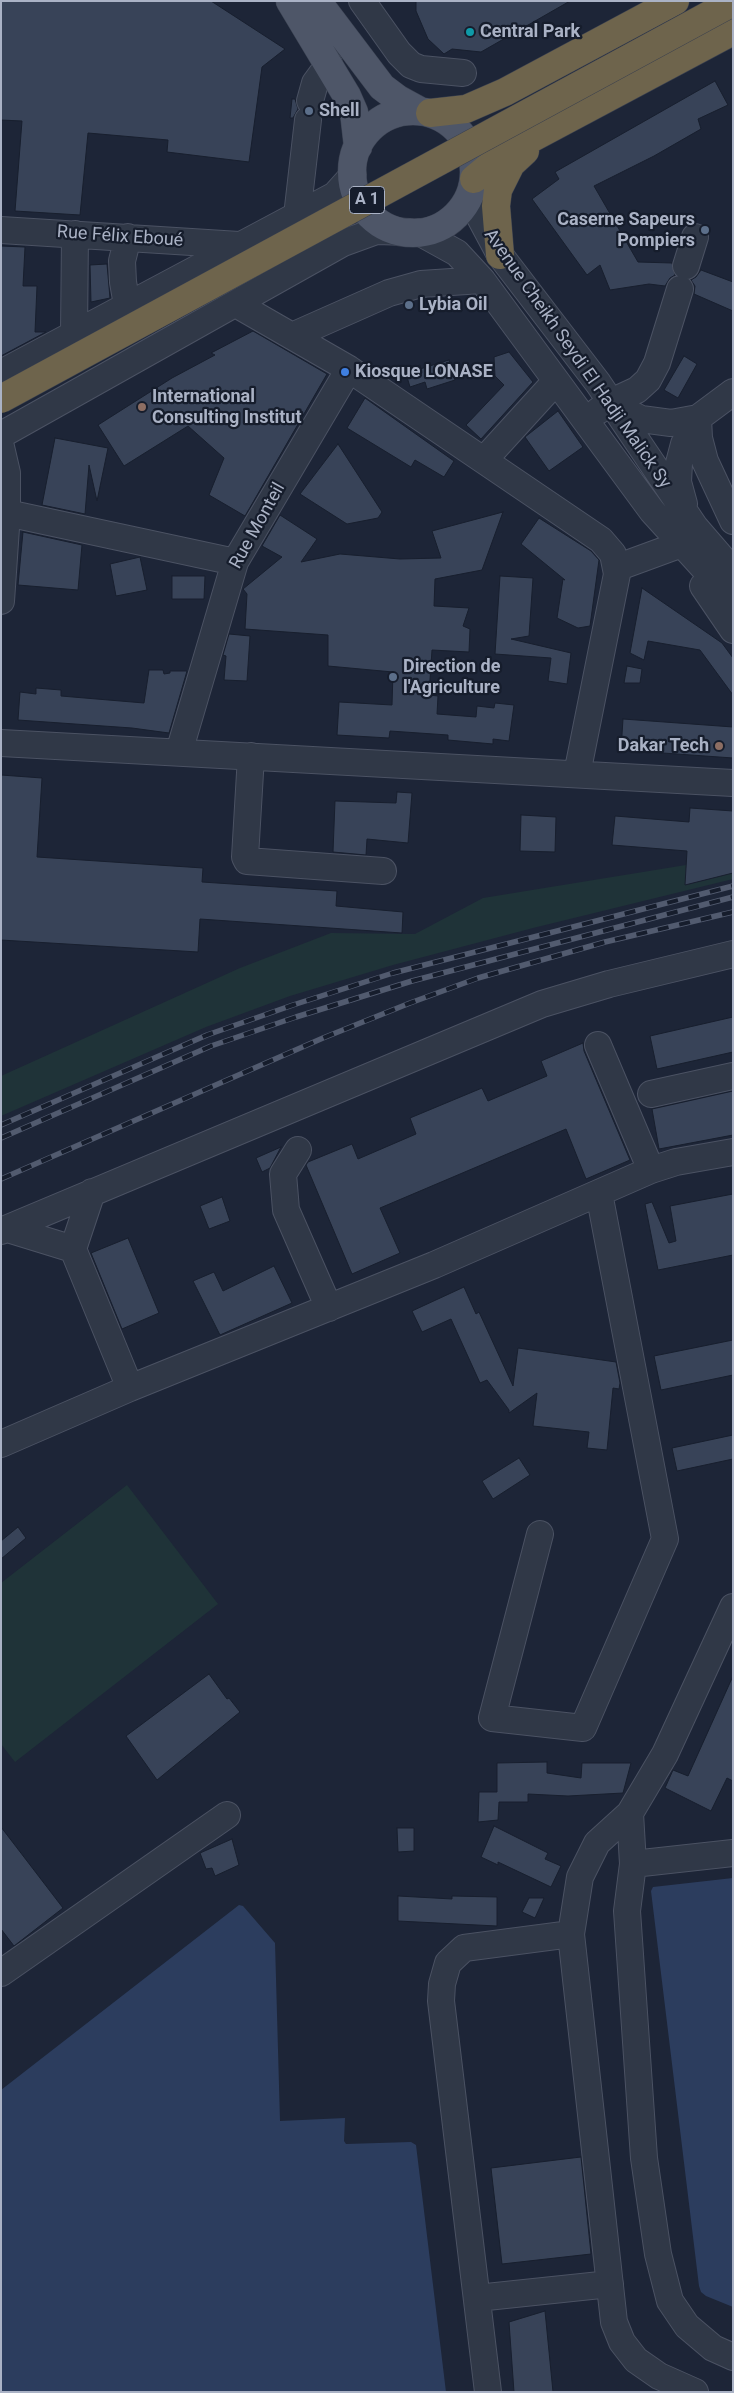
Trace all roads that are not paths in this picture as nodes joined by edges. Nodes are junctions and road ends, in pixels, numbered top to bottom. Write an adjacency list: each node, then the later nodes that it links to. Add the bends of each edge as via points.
1 (290, 1): 7 (main road)
2 (317, 1): 10 (main road, via 382,87)
3 (362, 1): 8 (street, via 399,54 411,65)
4 (675, 1): 10 (highway, via 505,92 466,109)
5 (733, 2): 31 (highway, A 1, bridge)
6 (733, 31): 9 (highway)
7 (329, 64): 11 (main road, via 354,112); 14 (street, via 315,83 309,110)
8 (463, 74)
9 (583, 111): 13 (highway, via 508,151); 21 (highway, via 529,148 504,175 496,206)
10 (425, 112): 11 (main road, via 398,112 379,122 363,137); 13 (main road, via 451,124 466,142 472,158)
11 (358, 147): 12 (main road)
12 (353, 175): 14 (street, via 335,195); 16 (main road, via 358,197 371,215 389,227)
13 (473, 183): 16 (main road, via 467,199 452,218 442,225); 21 (street, Avenue Cheikh Seydi El Hadji Malick Sy, via 476,210)
14 (297, 216): 20 (street)
15 (1, 230): 17 (street, Rue Félix Eboué)
16 (415, 232): 22 (street, Avenue Cheikh Seydi El Hadji Malick Sy, via 457,253); 23 (street, via 376,231 343,242)
17 (75, 234): 19 (street, Rue Félix Eboué); 25 (street)
18 (695, 237): 32 (street, via 657,363 648,380 637,390)
19 (128, 238): 20 (street, Rue Félix Eboué); 24 (street, via 122,261)
20 (239, 245): 24 (street)
21 (500, 255): 32 (street, Avenue Cheikh Seydi El Hadji Malick Sy)
22 (482, 280): 26 (street, via 420,284 388,293); 29 (street, Avenue Cheikh Seydi El Hadji Malick Sy)
23 (236, 304): 26 (street); 35 (street)
24 (128, 305): 25 (street)
25 (74, 334): 28 (street)
26 (292, 336): 27 (street)
27 (349, 369): 37 (street); 43 (street, Rue Monteil)
28 (1, 373)
29 (556, 381): 34 (street, Avenue Cheikh Seydi El Hadji Malick Sy); 37 (street)
30 (733, 392): 33 (street)
31 (1, 399)
32 (615, 400): 33 (street, via 641,419 671,423); 34 (street); 41 (street, Avenue Cheikh Seydi El Hadji Malick Sy)
33 (698, 418): 40 (street, via 705,461); 41 (street, via 684,444 678,482)
34 (585, 420): 38 (street, Avenue Cheikh Seydi El Hadji Malick Sy)
35 (1, 435)
36 (1, 447): 39 (street, via 7,473)
37 (484, 460): 44 (street, via 601,540 613,554)
38 (652, 511): 42 (street); 46 (street, Avenue Cheikh Seydi El Hadji Malick Sy)
39 (8, 513): 43 (street); 47 (street)
40 (733, 521)
41 (695, 527): 45 (street, Avenue Cheikh Seydi El Hadji Malick Sy)
42 (676, 546): 44 (street); 48 (street)
43 (234, 562): 50 (street, Rue Monteil)
44 (616, 568): 52 (street, via 612,604)
45 (733, 571)
46 (733, 600)
47 (1, 601)
48 (733, 630)
49 (1, 743): 50 (street)
50 (179, 752): 51 (street)
51 (251, 756): 52 (street); 54 (street, via 244,857 247,861)
52 (577, 774): 53 (street)
53 (733, 783)
54 (383, 871)
55 (733, 954): 62 (street, via 542,1004)
56 (598, 1045): 61 (street)
57 (733, 1076): 58 (street)
58 (651, 1094)
59 (298, 1150): 66 (street, via 283,1174 286,1210)
60 (733, 1152): 61 (street)
61 (651, 1170): 63 (street)
62 (92, 1192): 64 (street); 65 (street)
63 (599, 1193): 66 (street); 69 (street, via 665,1539 584,1728 492,1718)
64 (5, 1230): 65 (street)
65 (73, 1249): 67 (street)
66 (329, 1308): 67 (street)
67 (130, 1388): 68 (street)
68 (1, 1444)
69 (540, 1534)
70 (733, 1607): 71 (street, via 665,1754)
71 (630, 1813): 74 (street); 75 (street, via 597,1843 580,1877)
72 (227, 1815): 76 (street)
73 (733, 1853): 74 (street)
74 (633, 1864): 79 (street, via 628,1931 644,2158 658,2254 670,2301 687,2326 713,2348)
75 (571, 1934): 77 (street); 78 (street, via 464,1948 448,1963 444,1977 442,2001)
76 (1, 1973)
77 (610, 2284): 78 (street); 81 (street, via 614,2322 622,2342 636,2360 659,2376)
78 (477, 2298): 80 (street)
79 (733, 2357)
80 (488, 2392)
81 (695, 2392)

